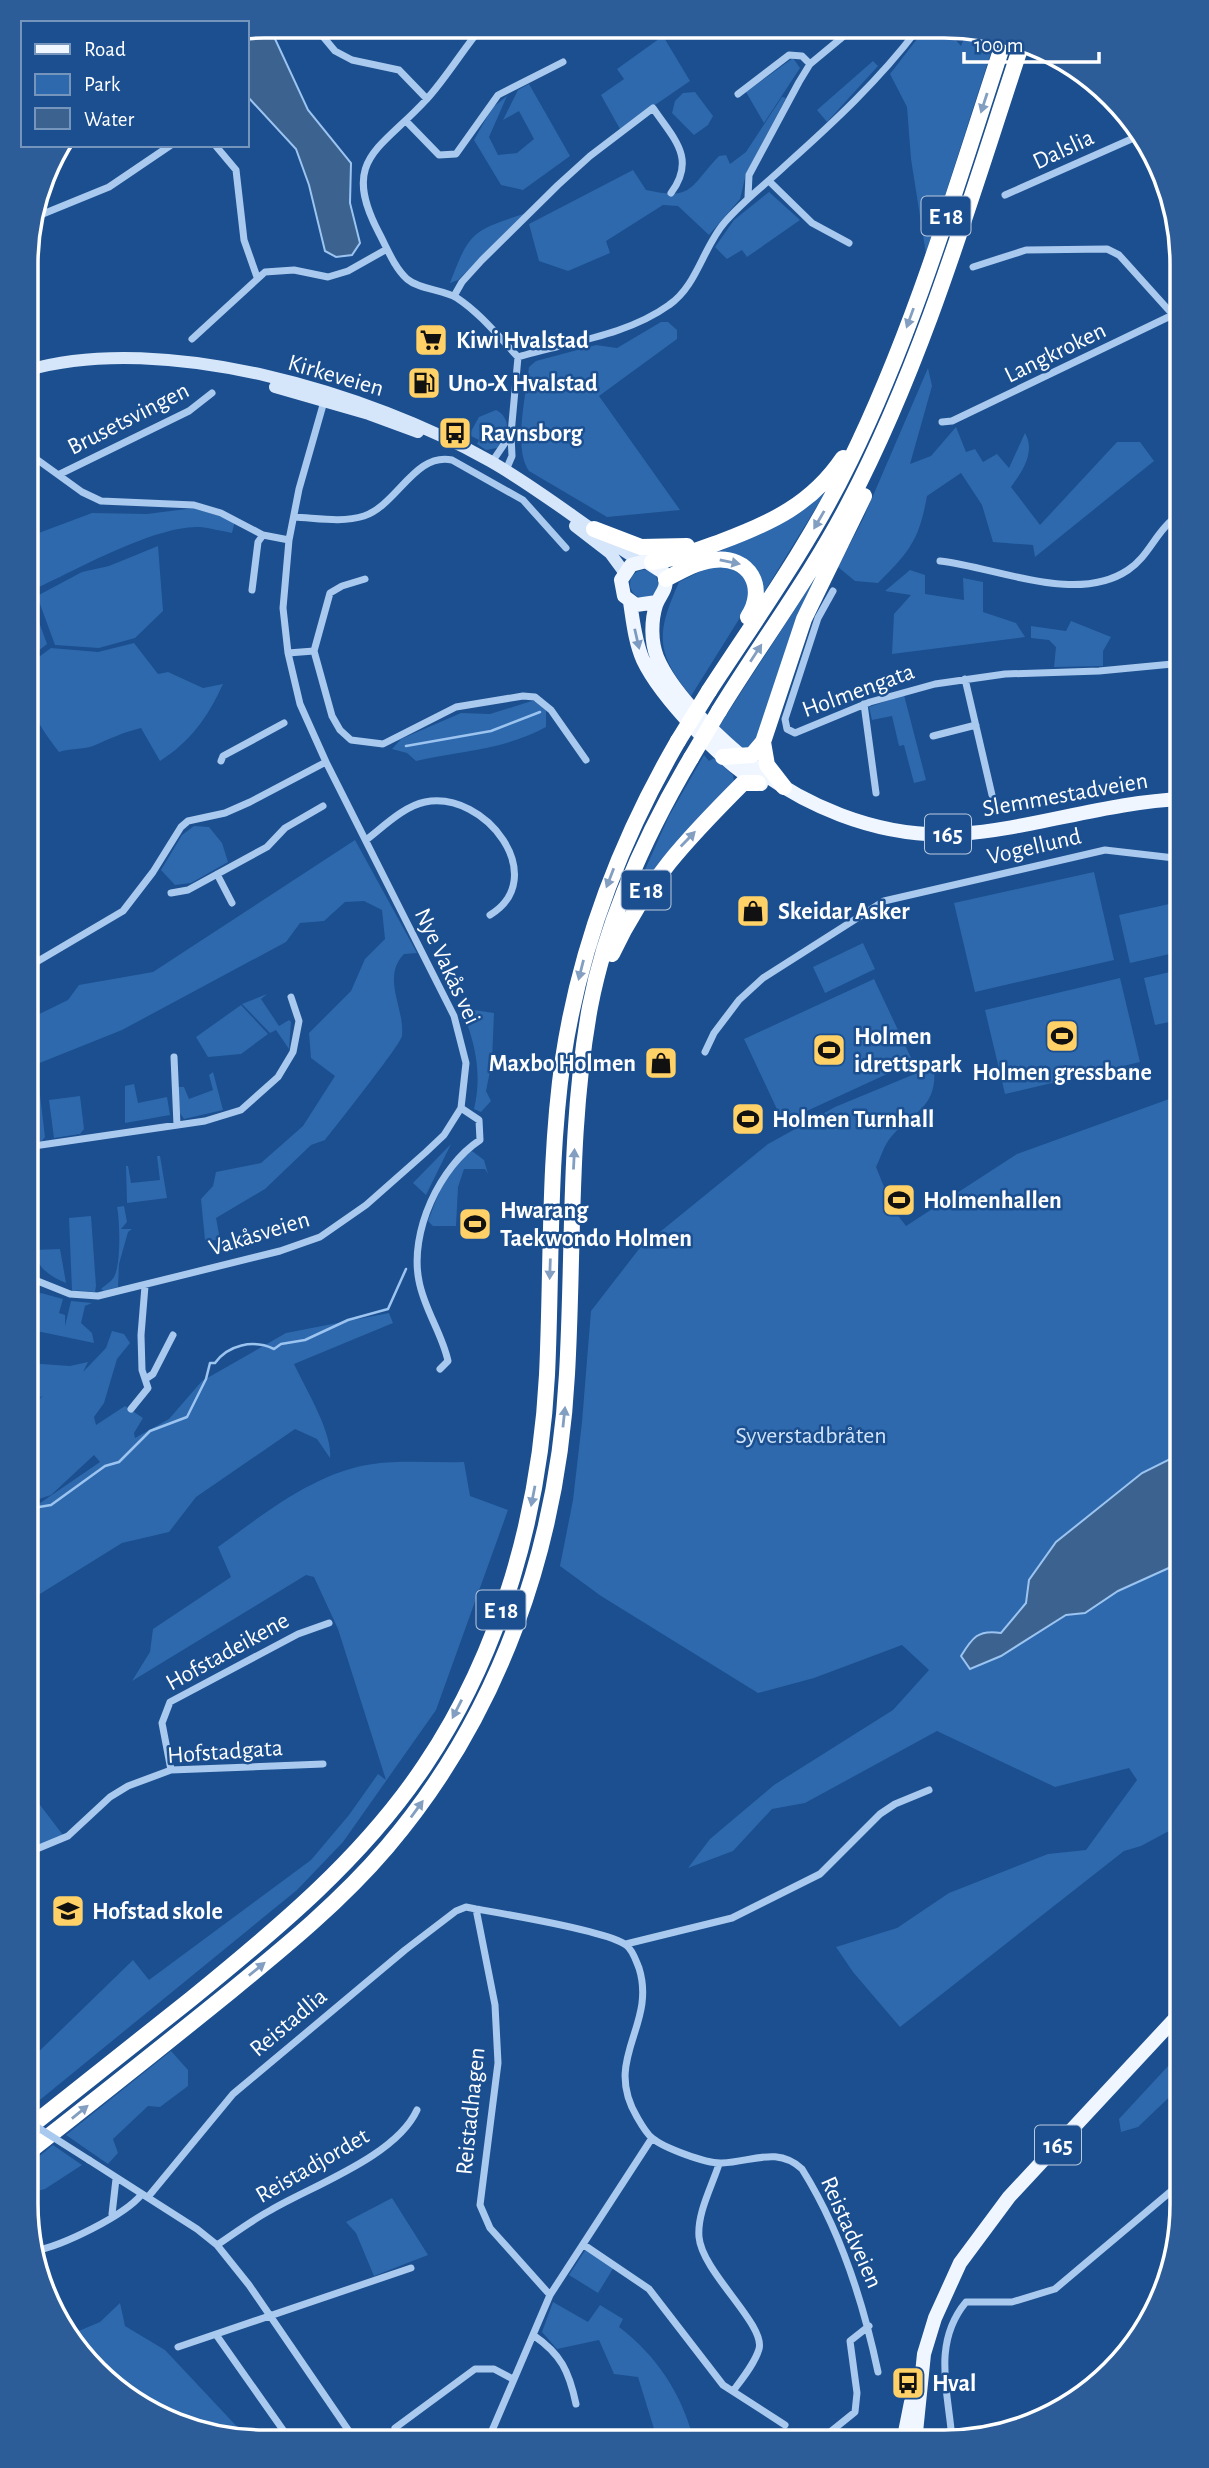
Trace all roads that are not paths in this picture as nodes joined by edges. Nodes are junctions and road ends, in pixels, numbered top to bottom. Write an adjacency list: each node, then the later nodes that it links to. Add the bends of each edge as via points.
1 (841, 38): 8 (street)
2 (910, 38): 15 (street, via 846,111)
3 (325, 39): 10 (street, via 352,61 399,70)
4 (473, 39): 10 (street)
5 (1002, 47): 31 (highway, E 18, one-way to 31)
6 (1019, 52): 35 (highway, E 18, via 926,329)
7 (563, 62): 11 (street, via 498,95 456,154 439,155)
8 (810, 64): 9 (street, via 802,56 789,55); 18 (street, via 749,175)
9 (738, 94)
10 (427, 99): 11 (street)
11 (405, 121): 21 (street, via 375,150 362,176 363,200)
12 (1131, 138): 17 (street, Dalslia)
13 (168, 147): 19 (street, via 109,187)
14 (217, 147): 23 (street, via 236,170 244,240)
15 (768, 181): 18 (street); 20 (street, via 812,223)
16 (671, 193): 24 (street, via 681,178 683,160 675,138 653,108 590,156 482,260)
17 (1005, 195)
18 (748, 197): 28 (street, via 712,239 686,288 667,307 622,329)
19 (45, 213)
20 (849, 243)
21 (387, 249): 23 (street, via 328,277 279,269); 24 (street, via 409,281)
22 (973, 267): 25 (street, via 1026,250 1107,249 1119,254)
23 (257, 277): 27 (street)
24 (454, 296): 28 (street)
25 (1170, 313)
26 (1170, 316): 33 (street, Langkroken, via 1012,394)
27 (192, 338)
28 (518, 357): 34 (street)
29 (39, 368): 32 (main road, Kirkeveien, via 98,357 146,358)
30 (212, 393): 38 (street, Brusetsvingen, via 189,411)
31 (882, 393): 45 (highway, E 18, via 819,489 777,519); 60 (highway, E 18, one-way to 60, via 810,536)
32 (325, 396): 37 (main road, Kirkeveien, via 401,416); 40 (street, Nye Vakås vei)
33 (942, 422)
34 (511, 434): 37 (street); 39 (street)
35 (882, 435): 65 (highway, E 18, via 883,456 804,619); 84 (highway, E 18, one-way to 35, bridge, via 639,857 691,758 825,546)
36 (39, 460): 38 (street, Brusetsvingen)
37 (492, 462): 39 (main road, Kirkeveien)
38 (60, 474): 43 (street, Brusetsvingen, via 101,501 194,505 221,513)
39 (511, 474): 42 (main road, Kirkeveien); 49 (main road, Kirkeveien, via 604,548)
40 (294, 517): 44 (street, Nye Vakås vei); 46 (street, via 366,515 428,463 441,458 523,500)
41 (1170, 521): 47 (street, via 1140,561 1103,580 1052,584)
42 (594, 529): 45 (highway, E 18, via 646,548); 48 (main road, Kirkeveien)
43 (263, 536): 44 (street, Brusetsvingen); 52 (street, via 258,542)
44 (289, 540): 57 (street, Nye Vakås vei, via 284,608)
45 (714, 544): 48 (highway, E 18)
46 (566, 548)
47 (940, 561)
48 (646, 562): 49 (main road); 51 (main road)
49 (624, 572): 54 (main road, via 621,588)
50 (365, 579): 56 (street, via 330,593)
51 (666, 579): 55 (main road, 165); 60 (highway, E 18, one-way to 60, via 713,559 742,565 755,579 758,590 751,612 720,662)
52 (252, 590)
53 (833, 591): 61 (street, Holmengata, via 804,656 785,719 787,729 802,733)
54 (630, 602): 55 (main road, via 643,606); 66 (main road, one-way to 66, via 644,662)
55 (657, 602): 70 (main road, Slemmestadveien / 165, via 653,634 658,659)
56 (314, 651): 57 (street); 67 (street, via 332,716 351,740 383,744 456,706 535,697 551,710)
57 (288, 653): 69 (street, Nye Vakås vei, via 300,704)
58 (1170, 664): 59 (street, Holmengata)
59 (965, 679): 61 (street, Holmengata); 63 (street)
60 (709, 691): 106 (highway, E 18, one-way to 106, bridge, via 621,850 576,987 555,1128 547,1376 539,1458 514,1574 475,1675 425,1764 342,1866 269,1935)
61 (864, 704): 72 (street)
62 (284, 723): 68 (street)
63 (976, 725): 64 (street); 73 (street)
64 (933, 736)
65 (763, 742): 70 (highway, E 18); 71 (highway, via 767,765)
66 (723, 757): 70 (highway)
67 (586, 760)
68 (220, 761)
69 (326, 762): 77 (street, Nye Vakås vei); 83 (street, via 225,813 188,821 123,911)
70 (746, 771): 71 (main road, Slemmestadveien / 165); 76 (main road, Slemmestadveien / 165, via 850,824 936,840); 84 (highway, E 18, one-way to 70, via 656,875)
71 (784, 787): 74 (main road, Slemmestadveien / 165, via 818,806 861,821 937,834 991,830)
72 (876, 793)
73 (992, 795)
74 (1170, 800)
75 (323, 806): 79 (street, via 285,828 267,847)
76 (1170, 809)
77 (366, 840): 82 (street, via 410,807 426,802 476,810 499,831 514,875 510,897); 88 (street, Nye Vakås vei, via 454,1016 466,1063)
78 (1170, 858): 86 (street, Vogellund, via 1105,850 884,901 763,978 726,1018)
79 (217, 874): 80 (street); 81 (street)
80 (172, 893)
81 (232, 903)
82 (489, 915)
83 (39, 960)
84 (597, 976): 109 (highway, E 18, one-way to 84, via 280,1950 358,1878 442,1774 493,1682 533,1580 561,1449 576,1121)
85 (291, 997): 89 (street, via 299,1036 277,1079 241,1110)
86 (705, 1052)
87 (174, 1057): 89 (street)
88 (461, 1108): 92 (street, Vakåsveien, via 444,1135 426,1152 366,1205 320,1237); 94 (street, via 479,1120 480,1140 453,1163 438,1189 418,1249 418,1278 448,1361)
89 (177, 1125): 90 (street)
90 (39, 1145)
91 (38, 1281): 92 (street, Vakåsveien, via 70,1294 93,1296)
92 (145, 1286): 95 (street, via 141,1335 142,1370)
93 (173, 1335): 95 (street)
94 (440, 1369)
95 (147, 1378): 96 (street, via 148,1388)
96 (131, 1409)
97 (330, 1623): 99 (street, Hofstadeikene, via 299,1633 170,1702 162,1723)
98 (323, 1764): 99 (street, Hofstadgata)
99 (171, 1770): 101 (street, Hofstadgata, via 128,1786 68,1836)
100 (929, 1790): 103 (street, via 880,1814 820,1874 713,1925)
101 (38, 1848)
102 (476, 1909): 103 (street, via 599,1934); 113 (street, Reistadlia, via 466,1907 440,1921 251,2078); 119 (street, Reistadhagen, via 495,2005 498,2063 480,2205 490,2228)
103 (626, 1944): 108 (street, via 644,1992 623,2078 632,2109)
104 (1170, 2024): 126 (main road, 165, via 1009,2197 979,2236 960,2263 935,2318)
105 (417, 2110): 115 (street, Reistadjordet, via 410,2124 352,2168 268,2211)
106 (38, 2120)
107 (38, 2128): 111 (street, bridge)
108 (652, 2138): 110 (street, Reistadveien); 116 (street)
109 (38, 2144)
110 (719, 2164): 121 (street, Reistadveien, via 781,2155 802,2169 850,2266); 128 (street, via 700,2226 701,2247 760,2342)
111 (116, 2179): 113 (street); 114 (street)
112 (1170, 2192): 138 (street, via 1055,2289 1012,2302 966,2302 956,2320 943,2371)
113 (145, 2196): 114 (street, Reistadlia); 115 (street)
114 (112, 2214): 117 (street, Reistadlia, via 68,2240)
115 (216, 2245): 120 (street)
116 (584, 2245): 119 (street); 128 (street, via 649,2289 713,2375)
117 (43, 2248)
118 (411, 2268): 120 (street)
119 (550, 2295): 122 (street)
120 (269, 2317): 123 (street); 133 (street)
121 (869, 2326): 125 (street, Reistadveien); 135 (street, via 850,2341 855,2413)
122 (533, 2335): 127 (street); 129 (street, via 562,2359)
123 (217, 2336): 124 (street); 132 (street)
124 (178, 2347)
125 (878, 2372)
126 (920, 2378): 136 (main road, 165); 137 (main road, 165)
127 (513, 2379): 131 (street, via 494,2369 475,2369); 134 (street)
128 (733, 2391): 130 (street)
129 (576, 2404)
130 (785, 2425)
131 (395, 2428)
132 (283, 2430)
133 (348, 2430)
134 (492, 2430)
135 (833, 2430)
136 (905, 2430)
137 (916, 2430)
138 (951, 2430)

